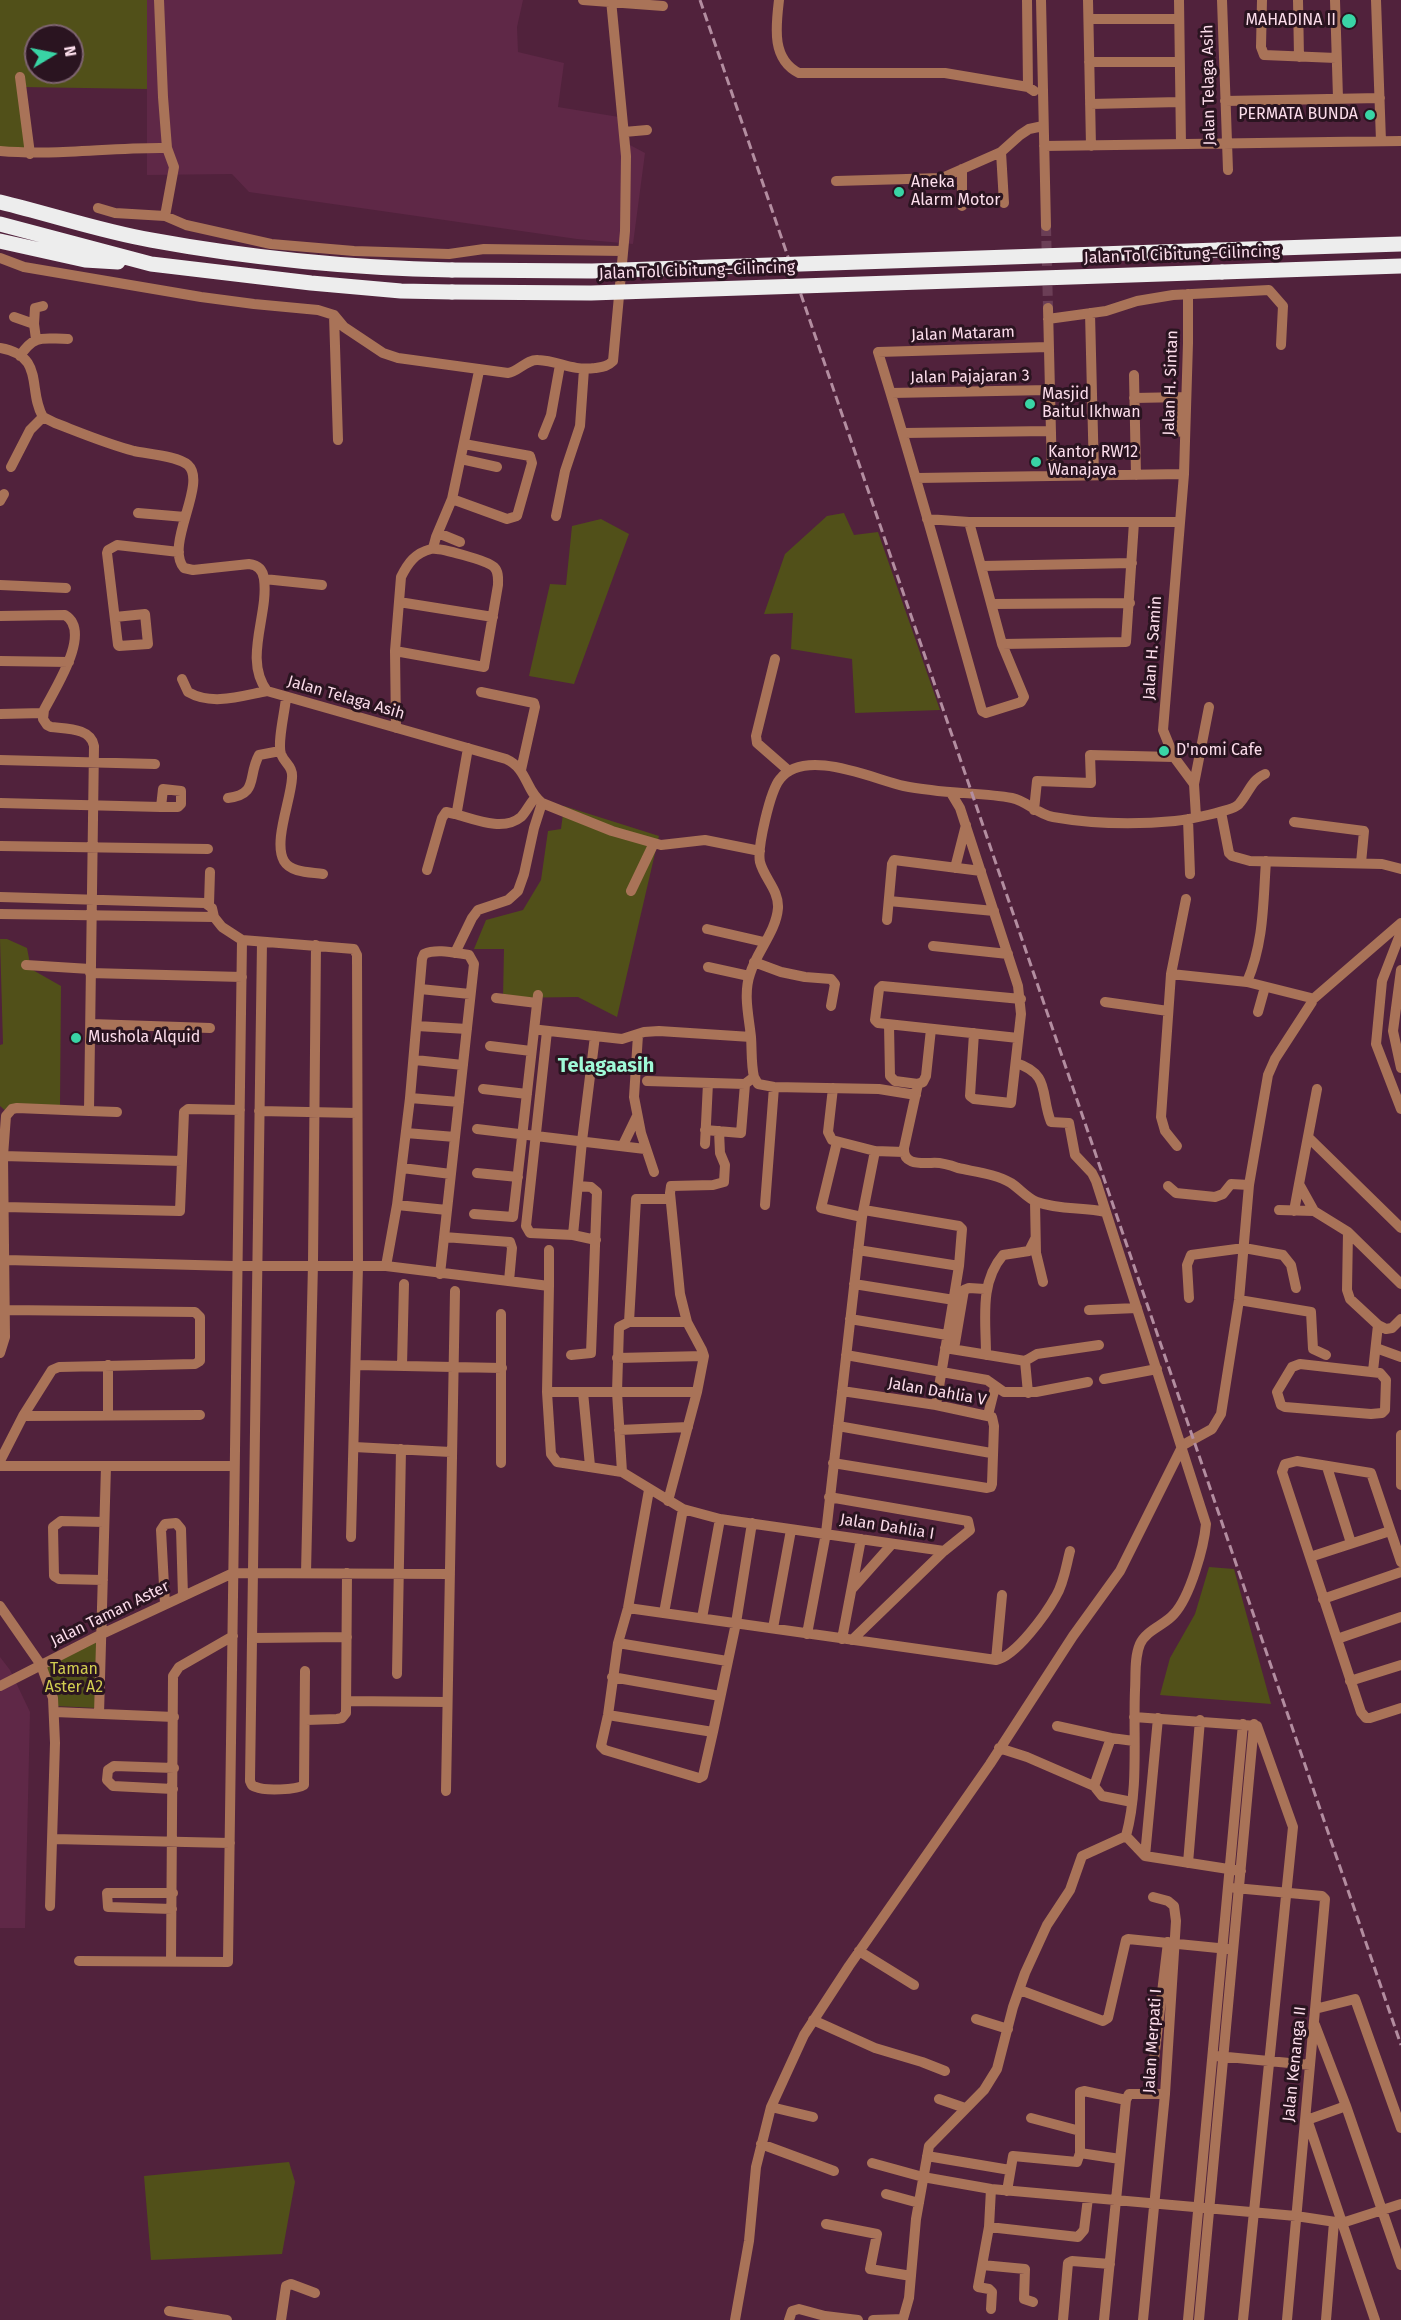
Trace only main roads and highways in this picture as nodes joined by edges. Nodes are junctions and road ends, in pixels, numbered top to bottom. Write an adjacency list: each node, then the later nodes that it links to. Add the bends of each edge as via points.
1 (0, 202): 4 (highway, Jalan Tol Cibitung–Cilincing, bridge, via 150,240 320,263 404,269 592,272)
2 (0, 224): 5 (highway, Jalan Tol Cibitung–Cilincing)
3 (0, 241): 5 (highway, via 86,260)
4 (1401, 244)
5 (151, 264): 6 (highway, Jalan Tol Cibitung–Cilincing, bridge, via 401,291 591,293)
6 (1401, 267)

